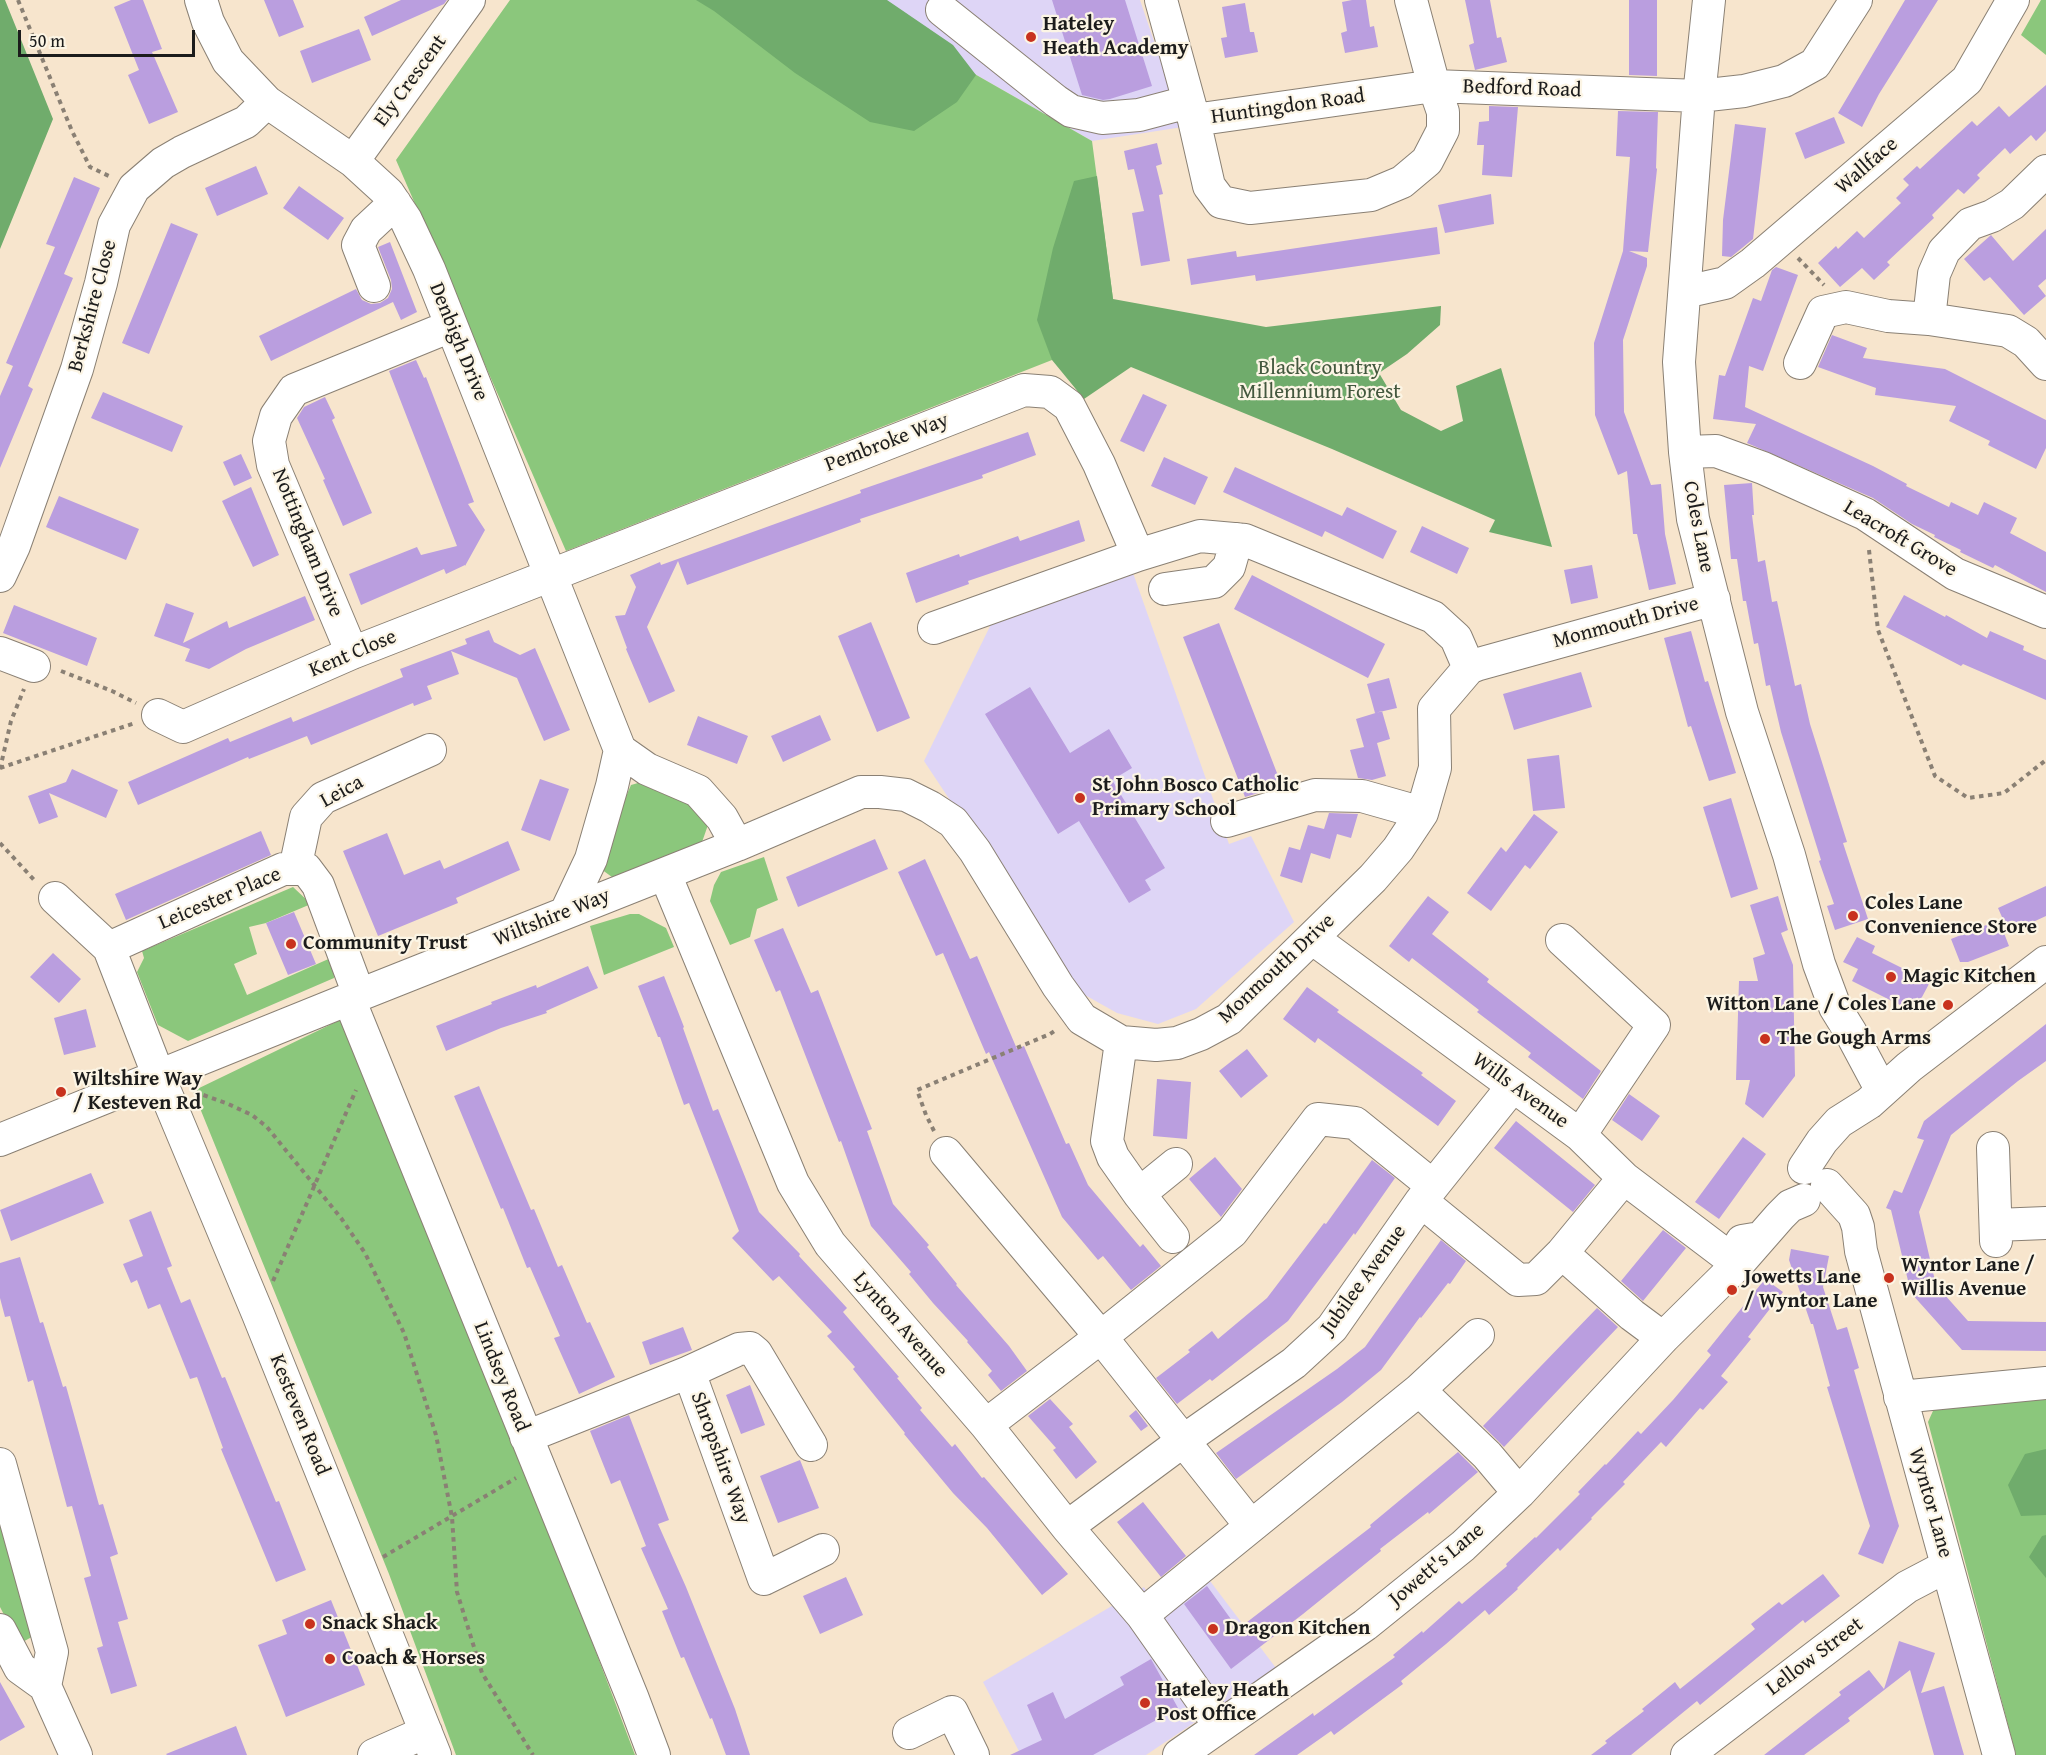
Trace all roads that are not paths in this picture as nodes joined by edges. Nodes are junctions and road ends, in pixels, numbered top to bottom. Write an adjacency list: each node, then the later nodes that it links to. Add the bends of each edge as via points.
1 (201, 0): 11 (street, Denbigh Drive, via 228,61)
2 (469, 0): 13 (street, Ely Crescent)
3 (1161, 0): 12 (street, Huntingdon Road)
4 (1411, 0): 9 (street, Bedford Road)
5 (1709, 0): 10 (street, Coles Lane)
6 (1856, 0): 10 (street, Bedford Road, via 1815,64 1784,81)
7 (2013, 0): 17 (street, Wallface, via 1966,80 1780,241 1725,283)
8 (942, 10): 12 (street, via 1071,111 1102,118)
9 (1434, 86): 10 (street, Bedford Road); 12 (street, Huntingdon Road); 12 (street, via 1443,112 1443,130 1427,161 1402,182 1371,195 1250,208 1221,202 1209,186)
10 (1699, 96): 17 (street, Coles Lane)
11 (267, 102): 13 (street, Denbigh Drive); 26 (street, Berkshire Close, via 246,122 182,152 134,188 114,225 77,369)
12 (1191, 111)
13 (354, 162): 15 (street, Denbigh Drive)
14 (2046, 171): 18 (street, via 2012,204 1970,224 1944,251 1934,274)
15 (394, 203): 16 (street, via 366,230 357,245); 19 (street, Denbigh Drive, via 429,269)
16 (374, 286)
17 (1685, 292): 22 (street, Coles Lane, via 1679,362)
18 (1929, 319): 20 (street, via 1846,307 1823,312); 21 (street, via 2008,331 2026,342)
19 (451, 326): 25 (street, Denbigh Drive); 32 (street, Nottingham Drive, via 294,390 276,416 269,441 273,465)
20 (1800, 363)
21 (2046, 364)
22 (1685, 452): 28 (street, Coles Lane, via 1693,519); 29 (street, Leacroft Grove, via 1716,451 1763,468 1865,514 1955,574)
23 (1237, 540): 24 (street, via 1200,536); 27 (street, via 1229,567 1214,582); 33 (street, via 1433,617 1456,638)
24 (1138, 555): 25 (street, Pembroke Way, via 1069,406 1050,392 1024,390); 30 (street)
25 (550, 574): 32 (street, Kent Close); 37 (street, Denbigh Drive)
26 (0, 576)
27 (1165, 589)
28 (1714, 599): 33 (street, Monmouth Drive); 51 (street, Coles Lane, via 1742,712 1789,855 1819,964 1835,1007)
29 (2046, 612)
30 (934, 628)
31 (0, 653): 34 (street)
32 (352, 653): 35 (street, Kent Close, via 183,727)
33 (1469, 668): 39 (street, Monmouth Drive, via 1434,709 1435,768)
34 (48, 669)
35 (158, 715)
36 (430, 750): 42 (street, Leica, via 323,798 306,817)
37 (620, 750): 41 (street, via 647,769 698,791 722,818); 45 (street, via 591,859)
38 (906, 795): 41 (street, Wiltshire Way, via 861,792); 52 (street, Monmouth Drive, via 953,822 1082,1019)
39 (1422, 813): 40 (street, via 1362,796 1315,795); 46 (street, Monmouth Drive, via 1398,849)
40 (1227, 821)
41 (737, 845): 43 (street, Wiltshire Way)
42 (295, 869): 48 (street, Leicester Place, via 283,869); 50 (street, Leicester Place, via 306,869 318,885)
43 (664, 874): 45 (street, Wiltshire Way); 78 (street, Lynton Avenue, via 793,1182 830,1244)
44 (55, 898): 48 (street)
45 (566, 912): 50 (street, Wiltshire Way)
46 (1312, 938): 52 (street, Monmouth Drive, via 1229,1019 1177,1043); 55 (street, Wills Avenue)
47 (1562, 940): 57 (street, via 1654,1025)
48 (109, 948): 54 (street)
49 (2046, 962): 53 (street)
50 (354, 997): 54 (street, Wiltshire Way); 81 (street, Lindsey Road, via 371,1056)
51 (1851, 1033): 53 (street, Coles Lane); 56 (street, Coles Lane)
52 (1121, 1042): 65 (street, via 1107,1141 1113,1157)
53 (1909, 1067): 56 (street)
54 (159, 1077): 58 (street, Wiltshire Way); 93 (street, Kesteven Road)
55 (1513, 1086): 57 (street, Wills Avenue); 64 (street, Jubilee Avenue)
56 (1875, 1097): 63 (street, via 1839,1122 1822,1141)
57 (1580, 1135): 62 (street, Wills Avenue)
58 (0, 1140)
59 (1993, 1148): 66 (street, via 1996,1233)
60 (946, 1153): 72 (street)
61 (1176, 1164): 65 (street)
62 (1624, 1178): 69 (street, Wills Avenue); 70 (street)
63 (1812, 1185): 68 (street, Jowett's Lane); 69 (street, Jowett's Lane, via 1776,1189); 77 (street, Wyntor Lane, via 1854,1215)
64 (1427, 1193): 70 (street, via 1518,1280 1536,1280); 72 (street, via 1355,1123 1318,1119 1232,1232); 79 (street, Jubilee Avenue, via 1332,1328 1294,1363)
65 (1139, 1194): 67 (street)
66 (2046, 1223)
67 (1173, 1237)
68 (1761, 1238): 69 (street, via 1743,1241 1727,1256); 73 (street, Jowett's Lane)
69 (1721, 1252): 73 (street, Jowett's Lane)
70 (1562, 1253): 73 (street)
71 (1478, 1335): 76 (street)
72 (1101, 1337): 78 (street); 79 (street)
73 (1663, 1338): 83 (street, Jowett's Lane)
74 (689, 1372): 80 (street, via 739,1349 750,1348); 81 (street, Shropshire Way); 86 (street, Shropshire Way, via 764,1580)
75 (2046, 1383): 77 (street)
76 (1419, 1390): 83 (street, via 1487,1455); 84 (street)
77 (1900, 1397): 87 (street, Wyntor Lane)
78 (986, 1425): 85 (street, Lynton Avenue)
79 (1183, 1442): 84 (street); 85 (street, Jubilee Avenue)
80 (811, 1445)
81 (531, 1451): 96 (street, Lindsey Road)
82 (0, 1464): 90 (street, via 52,1652)
83 (1519, 1493): 91 (street, Jowett's Lane, via 1463,1546 1365,1625)
84 (1251, 1526): 88 (street)
85 (1067, 1527): 88 (street, Lynton Avenue)
86 (823, 1550)
87 (1947, 1566): 99 (street, Lellow Street, via 1907,1587); 100 (street, Wyntor Lane)
88 (1142, 1615): 91 (street, Lynton Avenue)
89 (0, 1630): 90 (street, via 20,1668)
90 (45, 1686): 94 (street)
91 (1220, 1726): 98 (street, Jowett's Lane)
92 (909, 1733): 97 (street, via 952,1712)
93 (430, 1744): 95 (street)
94 (76, 1755)
95 (374, 1755)
96 (654, 1755)
97 (973, 1755)
98 (1179, 1755)
99 (1687, 1755)
100 (1999, 1755)

